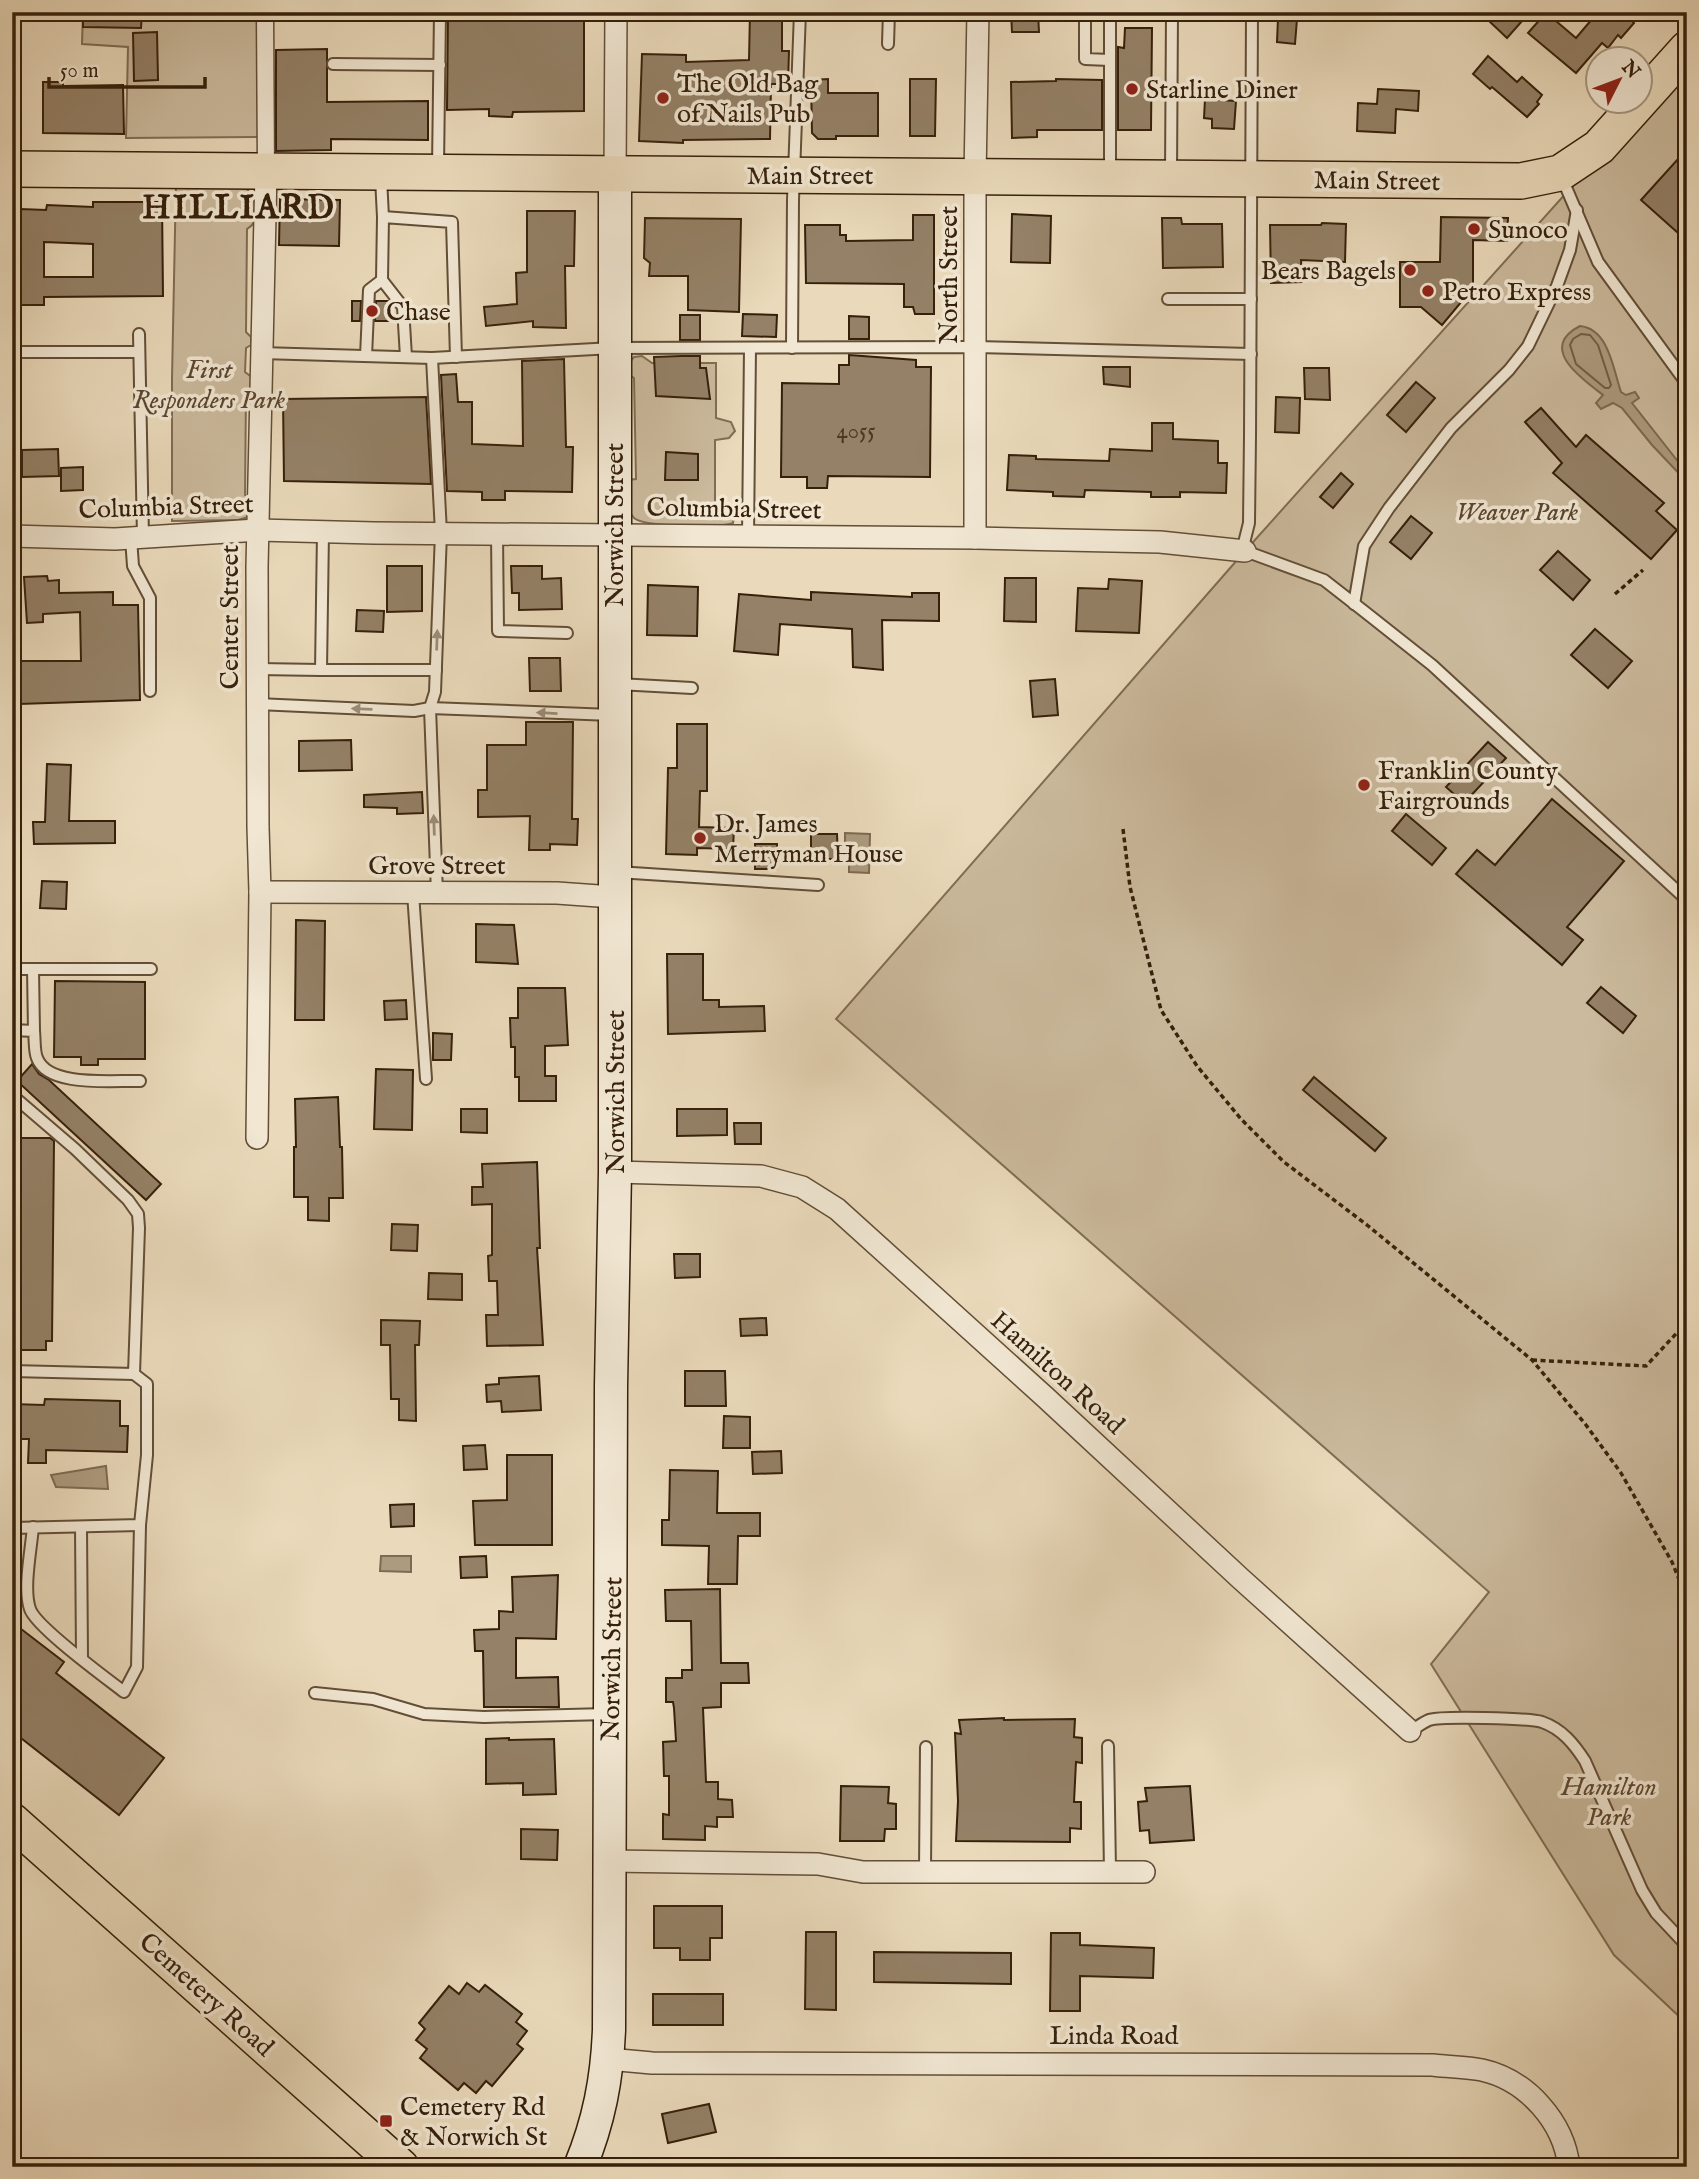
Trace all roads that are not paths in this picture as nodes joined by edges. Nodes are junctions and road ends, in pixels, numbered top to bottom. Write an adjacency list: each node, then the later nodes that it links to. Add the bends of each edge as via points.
1 (265, 12): 17 (street, Center Street)
2 (440, 12): 15 (lane)
3 (616, 12): 21 (street, Norwich Street)
4 (800, 12): 22 (lane)
5 (889, 12): 11 (lane)
6 (978, 12): 23 (street, North Street)
7 (1085, 12): 13 (lane, via 1085,59)
8 (1110, 12): 13 (lane)
9 (1172, 12): 25 (lane)
10 (1252, 12): 26 (lane)
11 (888, 44)
12 (1687, 49): 20 (main road, Main Street, via 1599,147)
13 (1110, 60): 24 (lane)
14 (333, 64): 15 (lane)
15 (440, 65): 19 (lane)
16 (12, 170): 17 (main road, Main Street)
17 (266, 172): 18 (main road, Main Street); 39 (street, Center Street)
18 (381, 173): 19 (main road, Main Street); 28 (lane)
19 (438, 173): 21 (main road, Main Street)
20 (1560, 173): 26 (main road, Main Street, via 1521,181); 27 (lane)
21 (615, 174): 22 (main road, Main Street); 34 (main road, Norwich Street)
22 (794, 175): 23 (main road, Main Street); 36 (lane)
23 (975, 176): 24 (main road, Main Street); 33 (street, North Street)
24 (1110, 177): 25 (main road, Main Street)
25 (1171, 177): 26 (main road, Main Street)
26 (1250, 178): 31 (lane)
27 (1577, 210): 45 (lane, via 1598,262); 56 (lane, via 1570,250 1528,346 1451,428 1389,508 1364,546)
28 (383, 217): 29 (lane); 43 (lane, via 453,222)
29 (382, 280): 41 (lane, via 369,290); 42 (lane, via 403,307)
30 (1168, 299): 31 (lane)
31 (1251, 299): 40 (lane)
32 (139, 334): 38 (lane)
33 (976, 347): 36 (lane); 40 (lane); 54 (street, North Street)
34 (613, 348): 35 (lane); 43 (lane); 50 (main road, Norwich Street)
35 (750, 348): 36 (lane); 52 (lane)
36 (792, 348)
37 (12, 352): 38 (lane)
38 (139, 352): 53 (lane)
39 (261, 353): 41 (lane); 46 (street, Center Street)
40 (1251, 354): 55 (lane, via 1249,523)
41 (366, 356): 42 (lane)
42 (406, 357): 44 (lane)
43 (456, 357): 44 (lane)
44 (432, 358): 48 (lane)
45 (1687, 384)
46 (258, 530): 47 (street, Columbia Street); 53 (street, Columbia Street); 58 (street, Center Street)
47 (323, 532): 48 (street, Columbia Street); 59 (lane)
48 (441, 533): 49 (street, Columbia Street); 60 (lane, one-way to 48)
49 (497, 534): 50 (street, Columbia Street); 57 (lane, via 498,631)
50 (615, 535): 52 (street, Columbia Street); 61 (main road, Norwich Street)
51 (12, 536): 53 (street, Columbia Street)
52 (748, 537): 54 (street, Columbia Street)
53 (137, 538): 63 (lane, via 133,566 150,598)
54 (975, 538): 55 (street, Columbia Street, via 1160,542)
55 (1243, 551): 56 (lane, via 1324,580)
56 (1354, 604): 72 (lane, via 1432,665)
57 (567, 633)
58 (258, 669): 59 (lane); 64 (street, Center Street)
59 (321, 670): 60 (lane)
60 (436, 670): 65 (lane)
61 (615, 684): 62 (lane); 66 (main road, Norwich Street)
62 (692, 688)
63 (150, 691)
64 (257, 704): 65 (lane, one-way to 64); 69 (street, Center Street)
65 (430, 708): 66 (lane, one-way to 65); 71 (lane, one-way to 65)
66 (615, 716): 67 (main road, Norwich Street)
67 (614, 884): 68 (lane); 71 (street, Grove Street, via 557,893); 82 (main road, Norwich Street)
68 (818, 885)
69 (260, 892): 70 (street, Grove Street); 81 (street, Center Street)
70 (413, 893): 71 (street, Grove Street); 78 (lane)
71 (437, 893)
72 (1687, 900)
73 (151, 968): 75 (lane)
74 (12, 969): 75 (lane)
75 (33, 969): 77 (lane)
76 (12, 1030): 77 (lane)
77 (34, 1031): 79 (lane, via 37,1059 65,1080)
78 (426, 1079)
79 (140, 1081)
80 (12, 1095): 84 (lane, via 75,1149 138,1214)
81 (257, 1138)
82 (615, 1172): 91 (main road, Norwich Street); 92 (street, Hamilton Road, via 761,1176 802,1187 837,1209)
83 (12, 1371): 84 (lane)
84 (134, 1374): 85 (lane, via 147,1384 147,1455)
85 (140, 1525): 87 (lane); 89 (lane, via 137,1667 124,1692)
86 (33, 1527): 87 (lane); 88 (lane); 89 (lane, via 30,1611)
87 (81, 1527): 89 (lane)
88 (12, 1528)
89 (82, 1658)
90 (315, 1693): 91 (lane, via 373,1699 424,1714)
91 (610, 1714): 96 (main road, Norwich Street)
92 (1410, 1731): 100 (lane, via 1430,1720 1526,1718 1559,1731 1585,1761 1642,1890)
93 (1108, 1746): 98 (lane)
94 (926, 1747): 97 (lane)
95 (12, 1821): 102 (main road, Cemetery Road)
96 (610, 1861): 97 (street, via 818,1864 863,1871); 101 (main road, Norwich Street)
97 (925, 1871): 98 (street)
98 (1110, 1871): 99 (street)
99 (1144, 1872)
100 (1687, 1946)
101 (608, 2059): 103 (main road, Norwich Street, via 599,2115); 104 (street, Linda Road, via 652,2063 1433,2065 1483,2070 1520,2088 1543,2108 1560,2134)
102 (401, 2167)
103 (580, 2167)
104 (1569, 2167)

